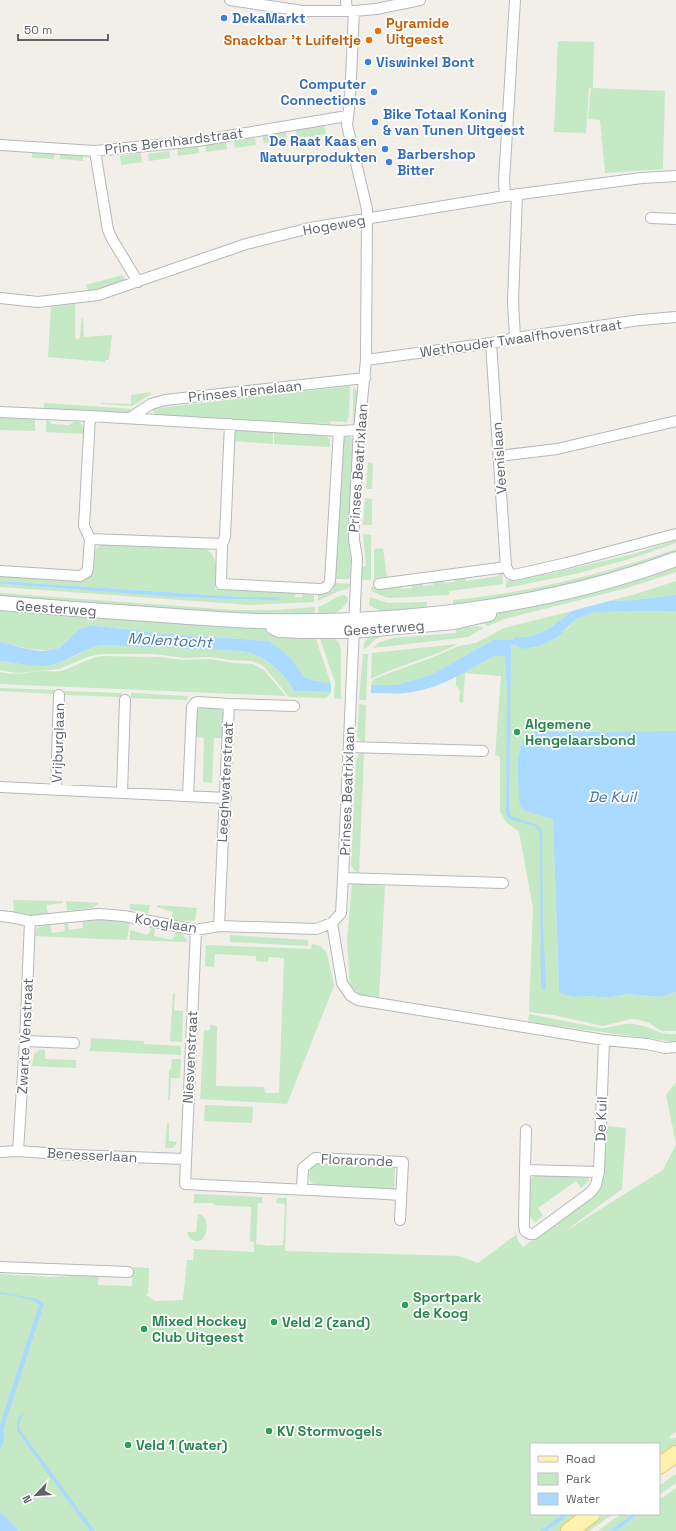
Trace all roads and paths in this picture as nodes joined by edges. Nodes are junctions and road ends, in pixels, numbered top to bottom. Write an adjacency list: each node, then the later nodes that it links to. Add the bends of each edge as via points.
1 (230, 0): 5 (street, via 303,11)
2 (346, 0): 5 (street, Prinses Beatrixlaan)
3 (420, 0): 5 (street, via 376,9)
4 (515, 0): 11 (street)
5 (350, 11): 6 (street, Prinses Beatrixlaan, via 350,100)
6 (347, 116): 8 (street, Prins Bernhardstraat, via 198,141); 13 (street, Prinses Beatrixlaan)
7 (0, 145): 8 (street, Prins Bernhardstraat)
8 (95, 151): 15 (street, via 108,230)
9 (676, 176): 10 (street, Hogeweg)
10 (517, 194): 11 (street, Hogeweg); 18 (street, via 512,301)
11 (505, 196): 13 (street, Hogeweg)
12 (651, 218): 14 (street)
13 (367, 219): 15 (street, Hogeweg, via 310,228 246,244); 20 (street, Prinses Beatrixlaan)
14 (676, 219)
15 (138, 282): 16 (street, Hogeweg, via 98,295 38,302)
16 (0, 298)
17 (676, 316): 18 (street, Wethouder Twaalfhovenstraat)
18 (515, 338): 19 (street, Wethouder Twaalfhovenstraat)
19 (491, 343): 20 (street, Wethouder Twaalfhovenstraat); 29 (street, Veenislaan)
20 (366, 360): 21 (street, Prinses Beatrixlaan)
21 (365, 378): 24 (street, Prinses Irenelaan, via 165,400 151,404); 27 (street, Prinses Beatrixlaan)
22 (0, 412): 23 (street, Prinses Irenelaan)
23 (90, 416): 24 (street, Prinses Irenelaan); 31 (street, via 84,526)
24 (130, 418): 26 (street, Prinses Irenelaan)
25 (676, 421): 29 (street, via 558,449)
26 (230, 424): 28 (street, Prinses Irenelaan); 32 (street, via 225,537)
27 (359, 430): 28 (street, Prinses Irenelaan); 38 (street, Prinses Beatrixlaan, via 354,526 357,558)
28 (339, 431): 32 (street, Prinses Beatrixlaan, via 330,581 327,588 221,584)
29 (499, 456): 34 (street, Veenislaan)
30 (676, 534): 34 (street, via 514,575)
31 (90, 539): 32 (street); 35 (street, via 87,572 80,576)
32 (222, 544)
33 (676, 559): 38 (main road, Geesterweg, via 572,590 511,604)
34 (507, 569): 36 (street)
35 (0, 571)
36 (379, 584)
37 (0, 603): 38 (main road, Geesterweg, via 74,610 256,621 317,621)
38 (354, 625): 43 (street, Prinses Beatrixlaan)
39 (60, 695): 46 (street, Vrijburglaan)
40 (125, 700): 47 (street)
41 (229, 704): 42 (street, Leeghwaterstraat); 48 (street, via 198,702 192,707); 49 (street, Leeghwaterstraat)
42 (294, 706)
43 (350, 747): 44 (street); 50 (street, Prinses Beatrixlaan)
44 (483, 751)
45 (0, 787): 46 (street, Vrijburglaan)
46 (56, 790): 47 (street, Vrijburglaan)
47 (122, 793): 48 (street, Vrijburglaan)
48 (188, 796): 49 (street, Vrijburglaan)
49 (226, 798): 55 (street, Leeghwaterstraat)
50 (343, 878): 51 (street); 54 (street, Prinses Beatrixlaan, via 340,913)
51 (503, 883)
52 (0, 916): 53 (street, Kooglaan)
53 (30, 922): 56 (street, Kooglaan, via 99,914 124,916); 58 (street, Zwarte Venstraat)
54 (332, 923): 55 (street, Kooglaan, via 316,930); 57 (street, via 342,984 358,1000)
55 (219, 926): 56 (street, Kooglaan)
56 (196, 930): 64 (street, Niesvenstraat)
57 (604, 1040): 60 (street); 66 (street, De Kuil)
58 (26, 1041): 59 (street); 62 (street, Zwarte Venstraat)
59 (74, 1043)
60 (676, 1048)
61 (526, 1130): 65 (street, De Kuil)
62 (18, 1151): 63 (street, Benesserlaan); 64 (street, Benesserlaan)
63 (0, 1152)
64 (185, 1159): 67 (street, Niesvenstraat, via 185,1184)
65 (525, 1170): 66 (street); 66 (street, De Kuil, via 524,1225 525,1231 530,1234 534,1234 591,1192 596,1185)
66 (599, 1172)
67 (302, 1188): 68 (street); 68 (street, Floraronde, via 303,1168 315,1158 403,1162)
68 (401, 1195): 69 (street, Floraronde)
69 (400, 1220)
70 (0, 1267): 71 (street)
71 (128, 1272)
72 (676, 1454): 73 (main road)
73 (660, 1465)
74 (591, 1515): 75 (main road)
75 (569, 1531)

